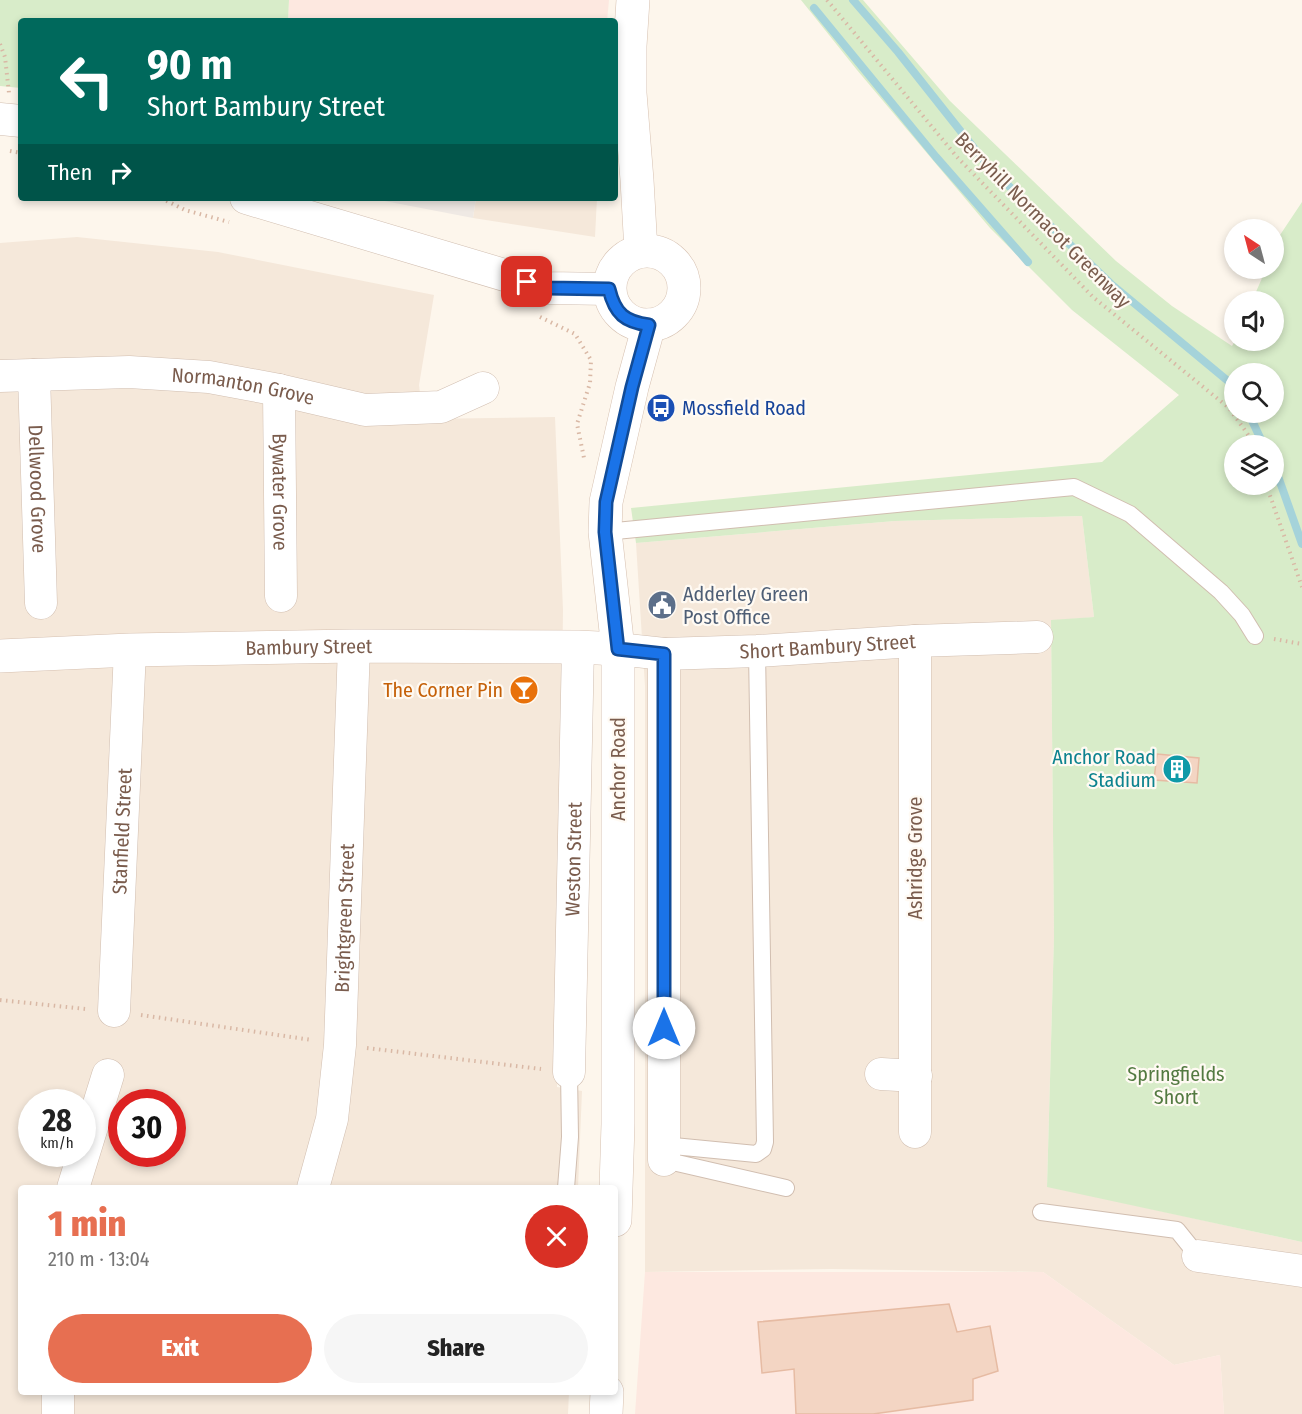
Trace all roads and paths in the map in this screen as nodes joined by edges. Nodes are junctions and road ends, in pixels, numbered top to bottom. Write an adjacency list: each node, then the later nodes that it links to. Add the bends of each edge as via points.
1 (633, 0): 4 (main road)
2 (827, 0): 16 (path, Berryhill Normacot Greenway, via 957,156 1093,297 1228,408)
3 (0, 44): 5 (path)
4 (622, 63): 8 (main road, via 630,93)
5 (12, 112)
6 (167, 201): 7 (path, via 185,210)
7 (242, 212): 9 (street, via 548,288)
8 (641, 251): 9 (main road, via 617,265); 11 (main road, via 665,255 681,272 684,285 681,301 672,314)
9 (609, 289): 11 (main road, via 618,312 628,320)
10 (536, 316): 17 (path, via 575,334 591,360 590,382 577,424)
11 (649, 325): 19 (main road, Anchor Road, via 606,502)
12 (34, 375): 13 (street, Normanton Grove); 15 (street, Normanton Grove, via 129,372 198,376); 22 (street, Dellwood Grove)
13 (0, 376)
14 (483, 388): 15 (street, Normanton Grove, via 441,407 365,410)
15 (279, 390): 21 (street, Bywater Grove)
16 (1248, 435)
17 (586, 465)
18 (1270, 495): 20 (path)
19 (605, 532): 23 (lane, via 1074,487 1130,514 1221,592); 28 (main road, Anchor Road)
20 (1302, 587)
21 (281, 596)
22 (41, 603)
23 (1255, 636)
24 (1037, 637): 25 (street, Short Bambury Street)
25 (915, 641): 30 (street, Short Bambury Street); 39 (street, Ashridge Grove)
26 (354, 646): 27 (main road, Bambury Street); 29 (main road, Bambury Street); 35 (street, Brightgreen Street)
27 (578, 647): 28 (main road, Bambury Street); 36 (street, Weston Street)
28 (618, 649): 31 (street, Short Bambury Street); 45 (main road, Anchor Road)
29 (130, 650): 32 (main road, Bambury Street); 34 (street, Stanfield Street)
30 (757, 651): 31 (street, Short Bambury Street); 41 (lane, via 765,1142 756,1154)
31 (664, 654): 41 (street)
32 (0, 656)
33 (0, 1000): 34 (path)
34 (114, 1011): 35 (path)
35 (340, 1045): 36 (path); 43 (street, Brightgreen Street, via 332,1119)
36 (569, 1072): 44 (lane)
37 (881, 1074): 39 (street)
38 (108, 1075): 42 (street)
39 (916, 1076): 40 (street, Ashridge Grove)
40 (915, 1132)
41 (664, 1152): 46 (lane)
42 (75, 1185)
43 (314, 1185)
44 (566, 1185)
45 (616, 1185)
46 (786, 1188)
47 (1041, 1212): 48 (lane, via 1177,1230)
48 (1215, 1249): 49 (street)
49 (1302, 1271)
50 (58, 1395): 52 (street)
51 (607, 1395): 53 (main road)
52 (58, 1414)
53 (606, 1414)

